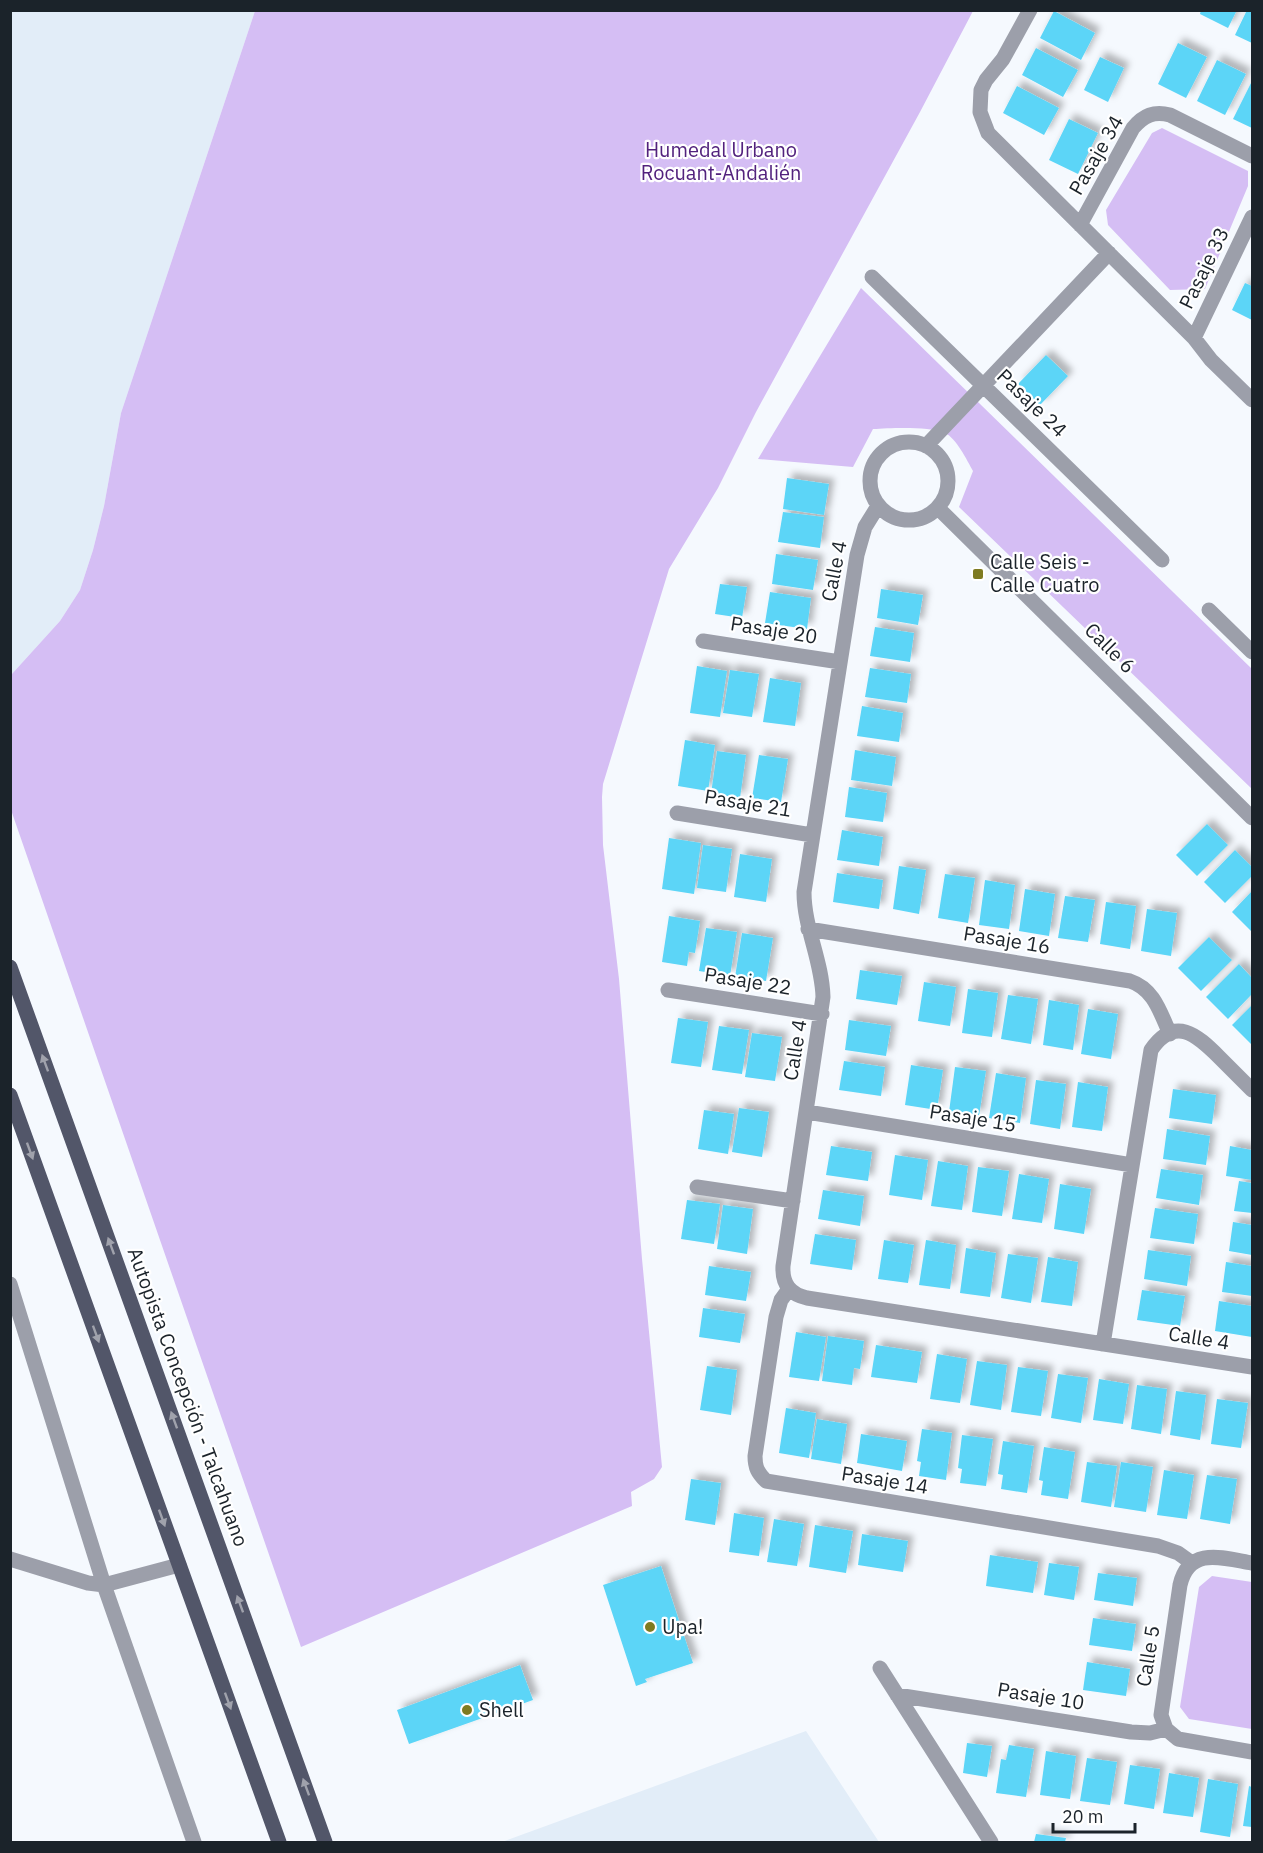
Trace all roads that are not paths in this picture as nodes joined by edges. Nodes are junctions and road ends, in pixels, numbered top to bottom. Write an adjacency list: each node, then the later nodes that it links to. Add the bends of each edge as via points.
1 (1030, 10): 4 (street, via 981,90 980,112 988,133)
2 (1252, 156): 4 (street, Pasaje 34, via 1170,115 1149,114 1133,128)
3 (1252, 216): 7 (street, Pasaje 33)
4 (1080, 225): 5 (street)
5 (1109, 253): 7 (street); 8 (street)
6 (872, 277): 8 (street, Pasaje 24)
7 (1194, 338): 9 (street, via 1202,351)
8 (983, 385): 10 (street); 13 (street, Pasaje 24)
9 (1252, 400)
10 (926, 446): 11 (street, via 902,442 879,455 869,480); 12 (street, via 935,451 947,469 947,489)
11 (878, 506): 12 (street, via 891,516 907,520 924,517); 17 (street, Calle 4, via 860,540)
12 (938, 508): 19 (street, Calle 6)
13 (1162, 560)
14 (1209, 610): 16 (street)
15 (703, 641): 17 (street, Pasaje 20)
16 (1252, 652)
17 (840, 662): 20 (street, Calle 4)
18 (677, 813): 20 (street, Pasaje 21)
19 (1252, 818)
20 (812, 835): 21 (street, Calle 4, via 804,892)
21 (808, 929): 24 (street, Calle 4, via 823,979); 25 (street, Pasaje 16, via 1130,981 1151,994)
22 (10, 967): 47 (main road, Autopista Concepción - Talcahuano, one-way to 22)
23 (668, 990): 24 (street, Pasaje 22)
24 (822, 1014): 28 (street, Calle 4)
25 (1170, 1034): 26 (street, via 1195,1035); 29 (street, via 1151,1050)
26 (1252, 1090)
27 (10, 1095): 39 (main road, one-way to 39)
28 (807, 1112): 29 (street, Pasaje 15); 31 (street, Calle 4)
29 (1132, 1166): 34 (street)
30 (698, 1188): 31 (street)
31 (793, 1201): 33 (street, Calle 4, via 783,1274)
32 (10, 1284): 40 (street)
33 (789, 1288): 34 (street, Calle 4, via 807,1298); 37 (street, Pasaje 14, via 776,1317 755,1456 755,1466 766,1481 1158,1546)
34 (1103, 1344): 35 (street, Calle 4)
35 (1252, 1367)
36 (10, 1558): 40 (street)
37 (1192, 1563): 38 (street, via 1208,1557); 43 (street, Calle 5, via 1180,1585 1162,1707)
38 (1252, 1563)
39 (179, 1565): 40 (street); 46 (main road, one-way to 46)
40 (104, 1585): 45 (street)
41 (880, 1668): 42 (street)
42 (903, 1695): 43 (street, Pasaje 10, via 1131,1732); 48 (street)
43 (1166, 1729): 44 (street, via 1185,1741)
44 (1252, 1752)
45 (194, 1842)
46 (279, 1842)
47 (326, 1842)
48 (991, 1842)

